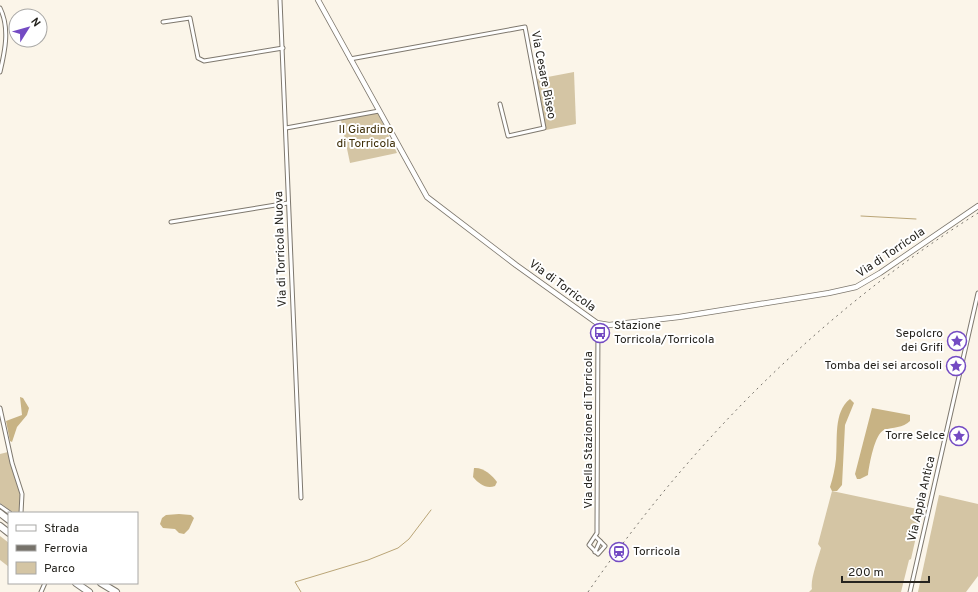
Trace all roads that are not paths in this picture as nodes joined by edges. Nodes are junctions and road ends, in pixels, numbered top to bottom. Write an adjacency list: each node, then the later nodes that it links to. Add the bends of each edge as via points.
1 (280, 0): 5 (street, Via di Torricola Nuova)
2 (318, 0): 6 (street, Via di Torricola)
3 (0, 8): 7 (street, via 6,38)
4 (163, 22): 5 (street, via 190,18 198,58 204,61)
5 (283, 48): 10 (street, Via di Torricola Nuova)
6 (350, 58): 8 (street, Via Cesare Biseo, via 525,27 544,128 508,136); 9 (street, Via di Torricola)
7 (0, 72)
8 (500, 104)
9 (379, 111): 10 (street); 15 (street, Via di Torricola, via 432,202)
10 (286, 128): 11 (street, Via di Torricola Nuova)
11 (288, 203): 13 (street); 17 (street, Via di Torricola Nuova)
12 (978, 206): 15 (street, Via di Torricola, via 877,276 856,287 683,316)
13 (171, 222)
14 (978, 292): 32 (street, Via Appia Antica)
15 (598, 324): 25 (street, Via della Stazione di Torricola)
16 (0, 408): 20 (street, via 12,463 22,494)
17 (301, 498)
18 (0, 506): 19 (street)
19 (9, 512)
20 (21, 512)
21 (0, 513): 22 (highway)
22 (8, 519)
23 (0, 526): 24 (highway)
24 (8, 532)
25 (595, 536): 26 (street); 27 (street, Via della Stazione di Torricola, via 589,545)
26 (600, 541): 27 (street); 27 (street, via 605,546 598,554)
27 (595, 552)
28 (77, 584): 30 (highway)
29 (103, 584): 31 (highway)
30 (89, 592)
31 (116, 592)
32 (910, 592)

